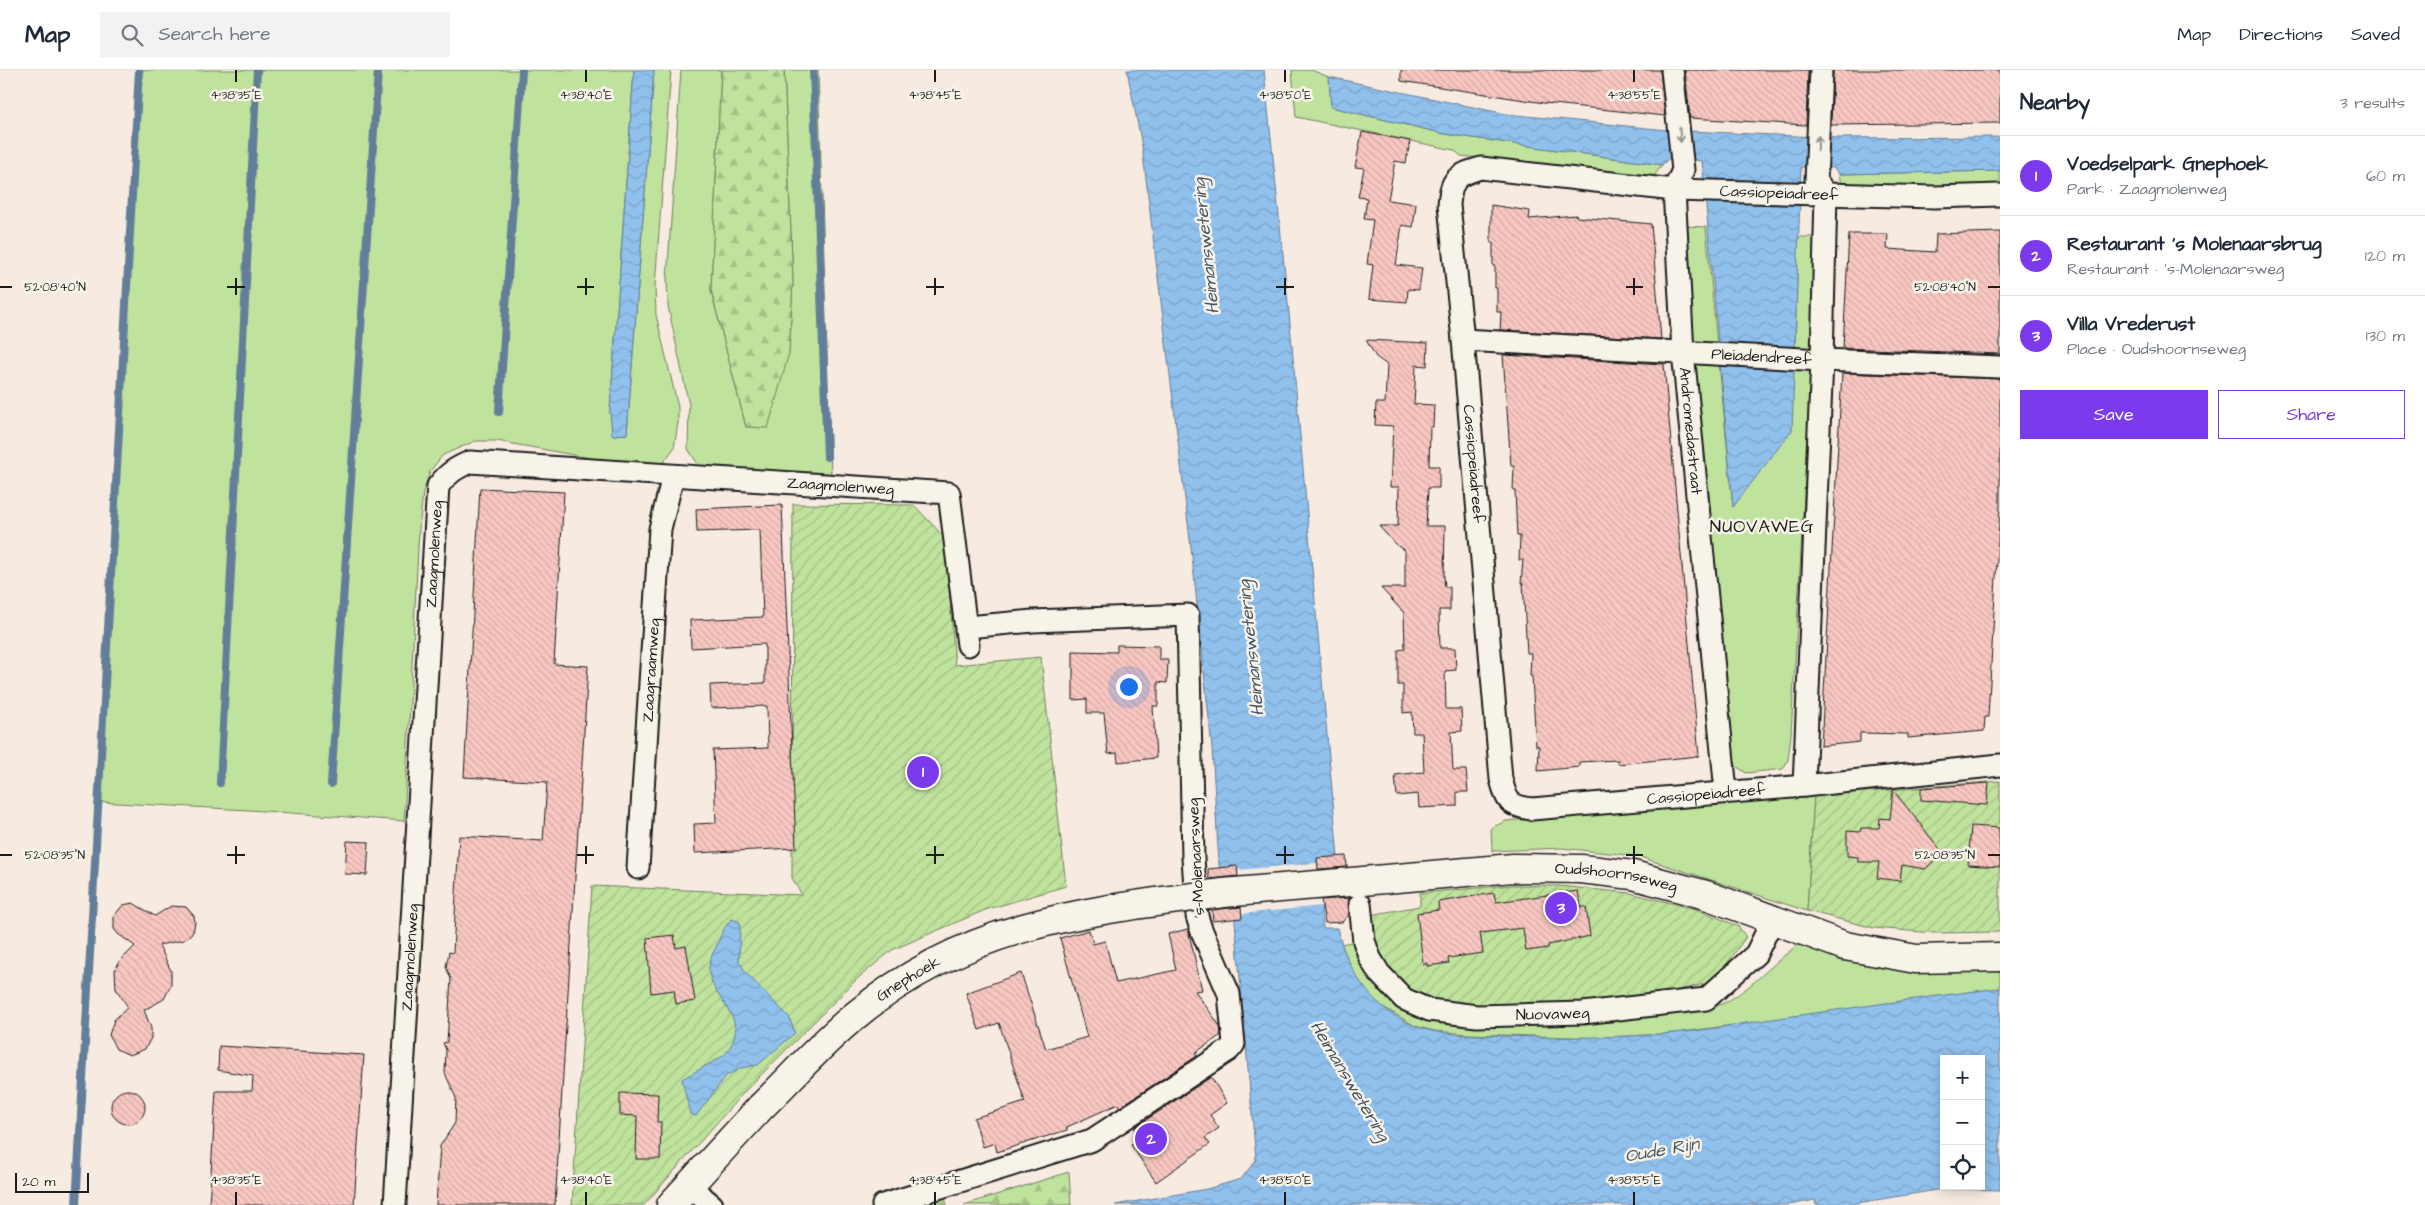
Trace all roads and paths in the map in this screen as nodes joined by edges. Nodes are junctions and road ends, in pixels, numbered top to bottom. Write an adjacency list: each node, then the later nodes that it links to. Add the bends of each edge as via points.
1 (1672, 70): 4 (street, Andromedastraat, one-way to 4, via 1683,170)
2 (1821, 70): 3 (street, one-way to 2)
3 (1821, 187): 4 (street, Cassiopeiadreef, via 1800,193); 5 (street, Cassiopeiadreef, via 1935,197); 8 (street)
4 (1674, 190): 6 (street, Cassiopeiadreef, via 1481,168 1461,174 1450,186 1449,205); 7 (street, Andromedastraat)
5 (2000, 195)
6 (1464, 340): 7 (street, Pleiadendreef); 14 (street, Cassiopeiadreef, via 1501,778 1506,798 1516,807 1532,809)
7 (1684, 352): 8 (street, Pleiadendreef); 14 (street, Andromedastraat)
8 (1822, 360): 9 (street, Pleiadendreef); 13 (street)
9 (2000, 367)
10 (672, 476): 11 (street, Zaagmolenweg, via 949,493); 15 (street, Zaagraamweg, via 660,529); 21 (street, Zaagmolenweg, via 470,462 456,468 438,486)
11 (968, 636): 23 (street, 's-Molenaarsweg, via 1033,621 1188,615 1197,916 1229,994 1234,1044 1092,1140)
12 (2000, 765): 13 (street, Cassiopeiadreef)
13 (1804, 786): 14 (street, Cassiopeiadreef)
14 (1726, 792)
15 (638, 868)
16 (1223, 893): 18 (street, Oudshoornseweg, via 1513,868 1580,869 1633,875 1706,895); 20 (street, Gnephoek, bridge, via 1062,917 964,947 923,968 856,1015 761,1107)
17 (1360, 904): 18 (street, Nuovaweg, via 1364,941 1370,958 1379,973 1404,999 1429,1010 1477,1016 1583,1013 1706,999 1756,954)
18 (1773, 919): 19 (street, Oudshoornseweg, via 1845,946 1916,958)
19 (2000, 957)
20 (680, 1196): 22 (street)
21 (395, 1205)
22 (712, 1205)
23 (883, 1205)

